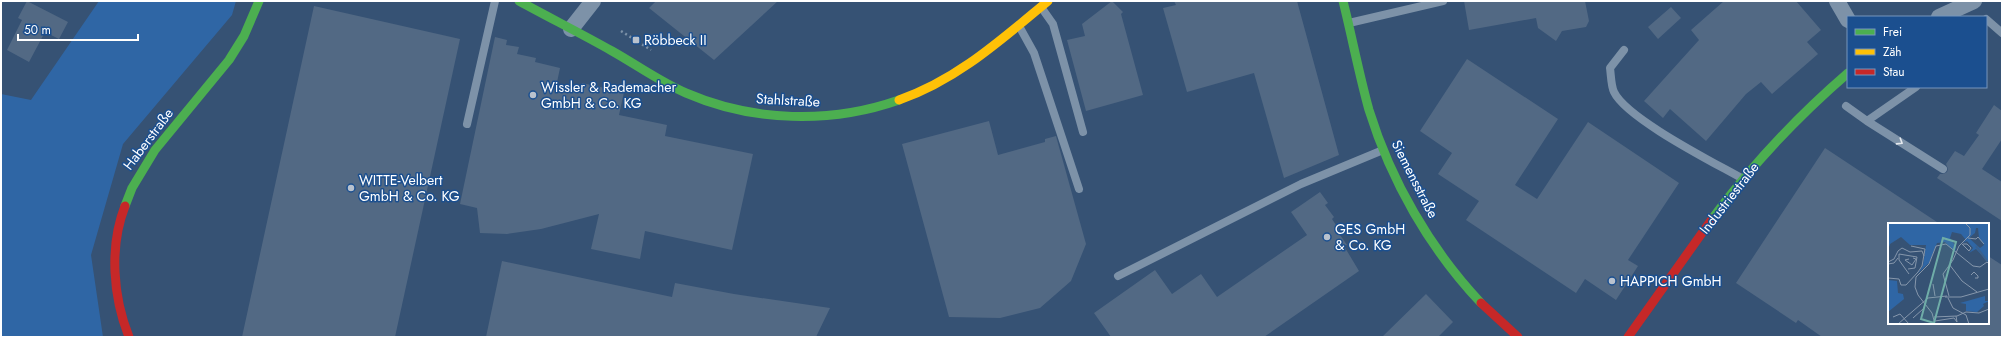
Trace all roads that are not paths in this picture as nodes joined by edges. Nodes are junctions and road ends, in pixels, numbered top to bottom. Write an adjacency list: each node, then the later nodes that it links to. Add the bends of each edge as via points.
1 (260, 1): 29 (street, Haberstraße, via 233,55 165,136 129,191 120,218 114,275)
2 (496, 1): 22 (lane)
3 (519, 1): 15 (street, Stahlstraße)
4 (593, 1): 15 (street)
5 (1443, 1): 13 (lane)
6 (1837, 1): 11 (street)
7 (1343, 2): 13 (street, Siemensstraße)
8 (1971, 2): 10 (street)
9 (1045, 4): 14 (street, Stahlstraße); 23 (lane, via 1054,24)
10 (1941, 16)
11 (1847, 18)
12 (1987, 20): 16 (lane)
13 (1348, 23): 24 (street, Siemensstraße, via 1371,113)
14 (1018, 25): 15 (street, Stahlstraße, via 960,71 928,89 863,110 799,117 728,107 687,93); 27 (lane, via 1034,53)
15 (571, 29)
16 (2002, 33)
17 (1624, 50): 26 (lane, via 1610,68 1614,92 1621,101 1656,129)
18 (1847, 74): 26 (street, Industriestraße, via 1790,124)
19 (1915, 88): 21 (lane)
20 (1846, 106): 21 (lane)
21 (1867, 121): 25 (lane, one-way to 25)
22 (467, 124)
23 (1083, 132)
24 (1384, 150): 28 (lane, via 1301,184); 30 (street, Siemensstraße, via 1418,218 1455,275 1474,297)
25 (1943, 169)
26 (1743, 179): 31 (street, Industriestraße, via 1682,259)
27 (1079, 189)
28 (1118, 276)
29 (128, 337)
30 (1518, 337)
31 (1628, 337)

